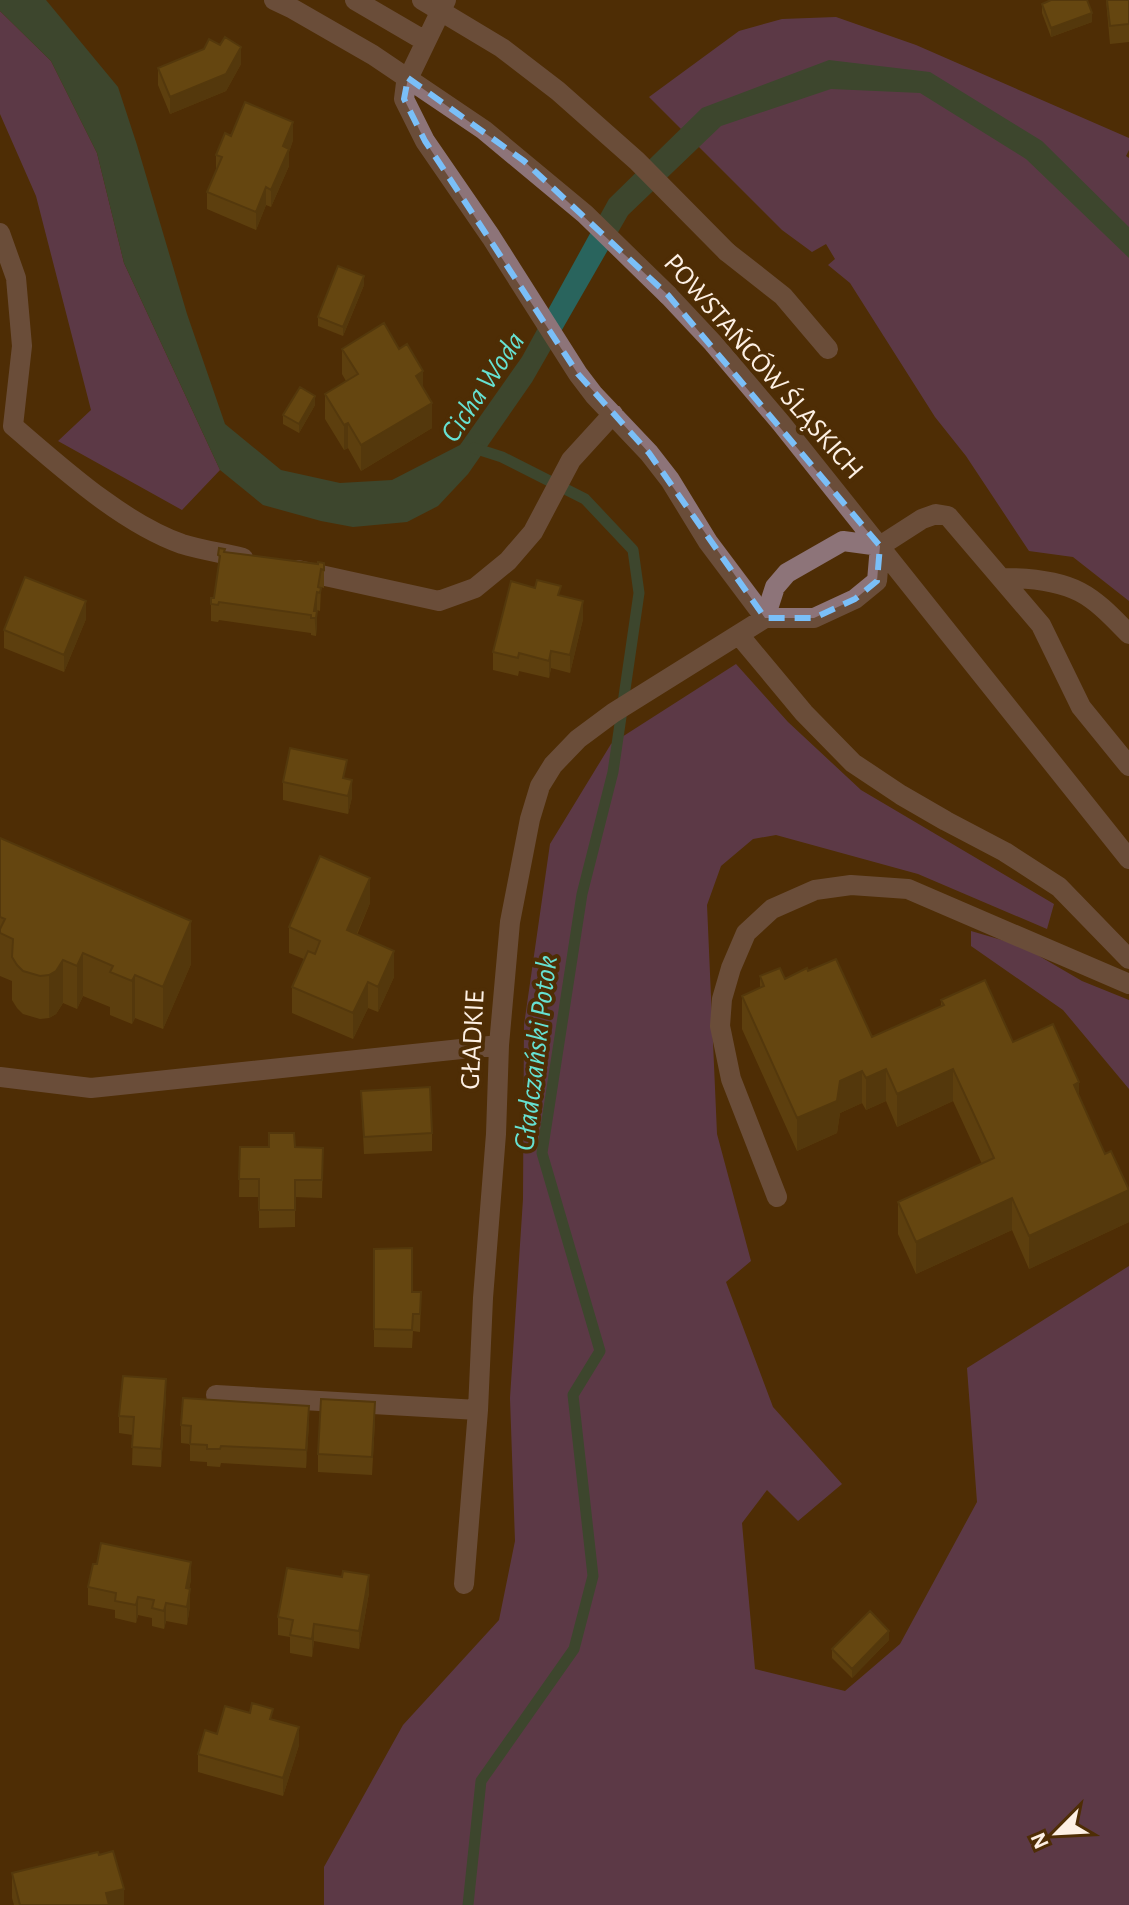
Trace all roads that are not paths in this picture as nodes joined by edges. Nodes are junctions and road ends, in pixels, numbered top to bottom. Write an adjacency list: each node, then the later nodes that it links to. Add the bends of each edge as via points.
1 (274, 0): 10 (street, POWSTAŃCÓW ŚLĄSKICH, bridge, via 373,55 484,130 585,214 713,343)
2 (355, 0): 5 (street)
3 (422, 0): 7 (street, POWSTAŃCÓW ŚLĄSKICH, bridge, via 502,48 558,91 727,252 783,296)
4 (446, 0): 5 (street)
5 (425, 41): 8 (street, via 404,99 425,141 578,374)
6 (0, 233): 9 (street, via 16,278 22,346)
7 (828, 349)
8 (613, 414): 9 (street, via 571,460 533,532 508,561 475,588 439,601 182,544 136,523); 12 (street, via 663,471)
9 (6, 431)
10 (880, 546): 11 (street, via 922,519 948,516); 12 (street, via 843,541 787,573 775,587); 12 (street, via 877,581 855,599 814,618); 16 (street, POWSTAŃCÓW ŚLĄSKICH)
11 (1003, 578): 13 (street, via 1078,591); 15 (street, via 1041,625 1081,707)
12 (765, 618): 14 (street, GŁADKIE)
13 (1129, 634)
14 (739, 635): 17 (street, via 853,763 1059,887); 19 (street, GŁADKIE, via 578,739 540,786 510,922)
15 (1129, 766)
16 (1129, 859)
17 (1129, 959)
18 (1129, 984): 21 (street, via 908,889 827,888 772,909 746,933 722,999 720,1026 731,1079)
19 (499, 1045): 20 (street, via 91,1088); 23 (street, GŁADKIE)
20 (0, 1077)
21 (777, 1197)
22 (216, 1395): 23 (street)
23 (478, 1410): 24 (street, GŁADKIE)
24 (464, 1584)

